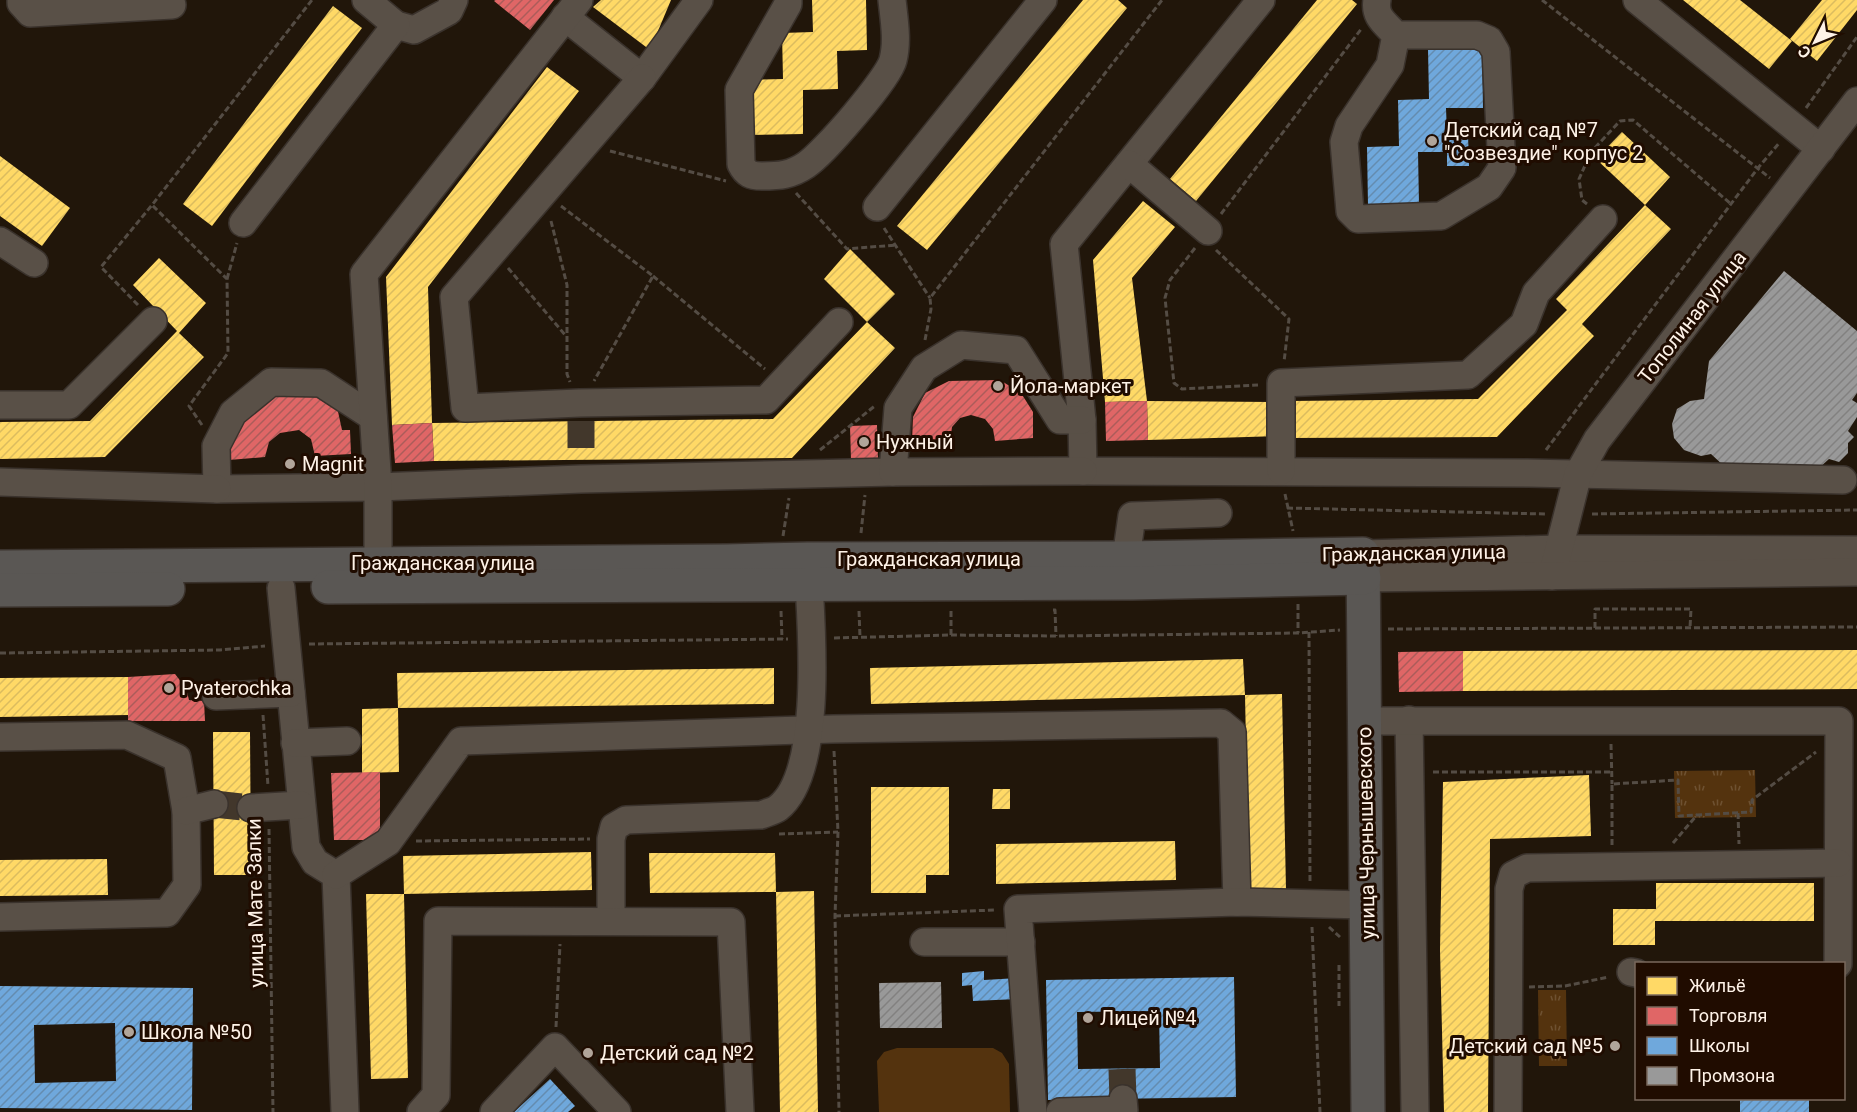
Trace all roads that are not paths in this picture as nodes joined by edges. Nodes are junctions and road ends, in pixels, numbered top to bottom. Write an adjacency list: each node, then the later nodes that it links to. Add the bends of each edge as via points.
1 (21, 0): 10 (street, via 30,14)
2 (366, 0): 13 (street)
3 (454, 0): 13 (street, via 449,10 414,30)
4 (699, 0): 15 (street)
5 (788, 0): 6 (street, via 739,90 741,164 752,176 785,176 805,166 821,153 885,76 893,61 896,39)
6 (892, 0)
7 (1043, 0): 19 (street)
8 (1261, 0): 18 (street)
9 (1637, 0): 17 (street)
10 (172, 5)
11 (1376, 5): 14 (street, via 1380,18)
12 (572, 9): 15 (street); 28 (street, via 364,274)
13 (396, 25): 21 (street)
14 (1396, 34): 14 (street, via 1390,65 1349,126 1344,142 1350,212 1358,219 1441,216 1489,187 1502,168 1496,52 1489,40 1477,35)
15 (642, 78): 26 (street, via 454,297 465,408 580,412 766,400)
16 (1857, 101): 17 (street, Тополиная улица)
17 (1821, 149): 33 (street, Тополиная улица, via 1597,440)
18 (1129, 164): 22 (street); 29 (street, via 1064,244)
19 (877, 207)
20 (1603, 219): 31 (street, via 1536,293 1524,324 1468,375 1281,383)
21 (243, 223)
22 (1205, 234)
23 (0, 241): 24 (street)
24 (34, 263)
25 (153, 321): 27 (street, via 69,405)
26 (839, 322)
27 (0, 405)
28 (373, 417): 36 (street); 37 (street, via 321,383 271,382 233,413 216,446)
29 (1082, 420): 30 (street); 32 (street, via 1060,420 1016,350 961,345 924,368 898,408)
30 (1083, 471): 31 (street); 32 (street)
31 (1281, 471): 33 (street)
32 (880, 472): 36 (street, via 581,470)
33 (1578, 474): 34 (street); 39 (street, Тополиная улица)
34 (1843, 480)
35 (0, 482): 37 (street)
36 (378, 488): 37 (street); 42 (street)
37 (217, 489)
38 (1218, 513): 41 (street, via 1132,516)
39 (1559, 549): 40 (street, Гражданская улица); 43 (street, Гражданская улица); 47 (street, Тополиная улица)
40 (1857, 550)
41 (1126, 558): 43 (main road, Гражданская улица); 45 (main road, Гражданская улица)
42 (378, 564): 44 (main road, Гражданская улица); 45 (main road, Гражданская улица, via 714,561)
43 (1364, 566): 45 (main road, Гражданская улица, via 1133,583); 47 (street, Гражданская улица); 53 (main road, улица Чернышевского)
44 (0, 567)
45 (808, 571): 48 (main road, Гражданская улица); 55 (street)
46 (1857, 572): 47 (street, Гражданская улица)
47 (1552, 576)
48 (281, 588): 49 (main road, Гражданская улица); 50 (street)
49 (0, 590)
50 (291, 693): 51 (street); 58 (street)
51 (216, 696)
52 (1409, 720): 53 (street); 54 (street); 81 (street)
53 (1365, 721): 66 (main road, улица Чернышевского)
54 (1845, 726): 63 (street)
55 (822, 729): 64 (street, via 461,741 388,842); 65 (street, via 1221,723 1233,732); 68 (street, via 791,793 778,808 761,815 626,820 614,827)
56 (0, 737): 62 (street, via 127,735 177,758)
57 (347, 741): 58 (street)
58 (295, 743): 60 (street)
59 (214, 804): 62 (street)
60 (301, 805): 61 (street); 64 (street, via 306,847 315,862)
61 (260, 808)
62 (186, 811): 67 (street, via 187,885 167,913)
63 (1838, 863): 71 (street); 82 (street, via 1527,868 1513,875 1509,889)
64 (336, 875): 73 (street)
65 (1237, 902): 66 (street); 70 (street, via 1018,909)
66 (1366, 905): 80 (main road, улица Чернышевского)
67 (0, 917)
68 (611, 921): 74 (street, via 438,921 436,1095); 77 (street, via 731,922)
69 (924, 942): 70 (street)
70 (1021, 942): 78 (street)
71 (1838, 962)
72 (1123, 1099): 79 (street, via 1124,1110)
73 (345, 1112)
74 (421, 1112)
75 (494, 1112): 76 (street, via 555,1047)
76 (617, 1112)
77 (740, 1112)
78 (1033, 1112)
79 (1060, 1112)
80 (1368, 1112)
81 (1415, 1112)
82 (1508, 1112)

